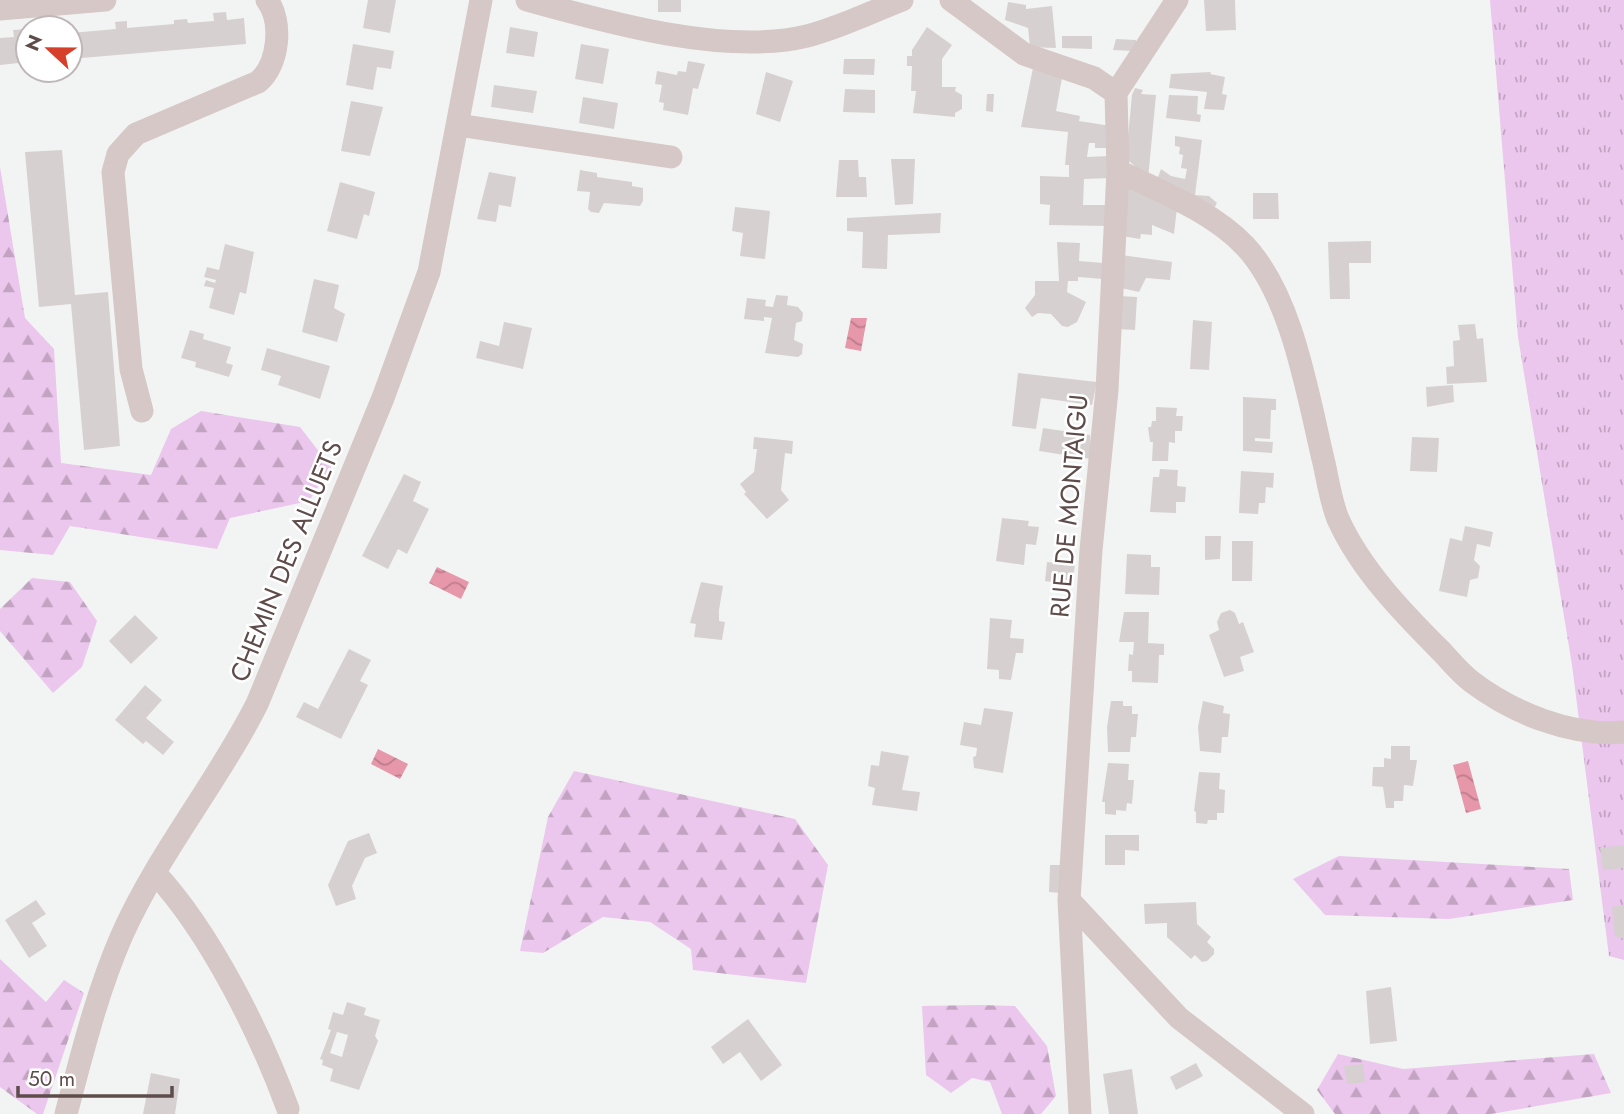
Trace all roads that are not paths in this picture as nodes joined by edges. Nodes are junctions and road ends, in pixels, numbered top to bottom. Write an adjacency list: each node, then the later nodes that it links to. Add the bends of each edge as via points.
1 (105, 0): 8 (street)
2 (267, 0): 13 (street, via 274,10 275,49 267,74 258,82 136,134 118,154 113,172 131,369)
3 (481, 0): 10 (street, CHEMIN DES ALLUETS)
4 (527, 0): 5 (street, via 649,31 759,40 806,36)
5 (902, 0)
6 (951, 0): 9 (street, via 1024,54 1094,78)
7 (1177, 0): 9 (street)
8 (0, 9)
9 (1116, 93): 12 (street, RUE DE MONTAIGU)
10 (458, 125): 11 (street); 15 (street, CHEMIN DES ALLUETS, via 429,272 379,408 257,704 237,745)
11 (671, 157)
12 (1118, 171): 14 (street, via 1211,219 1245,246 1271,284 1309,399 1337,518 1401,611 1471,682 1526,712 1569,729); 16 (street, RUE DE MONTAIGU, via 1107,390 1091,550)
13 (142, 411)
14 (1624, 732)
15 (156, 874): 17 (street, via 182,902 265,1047); 18 (street, CHEMIN DES ALLUETS, via 123,934 87,1035)
16 (1069, 900): 19 (street, RUE DE MONTAIGU); 20 (street, via 1179,1018)
17 (288, 1109)
18 (66, 1114)
19 (1080, 1114)
20 (1303, 1114)

